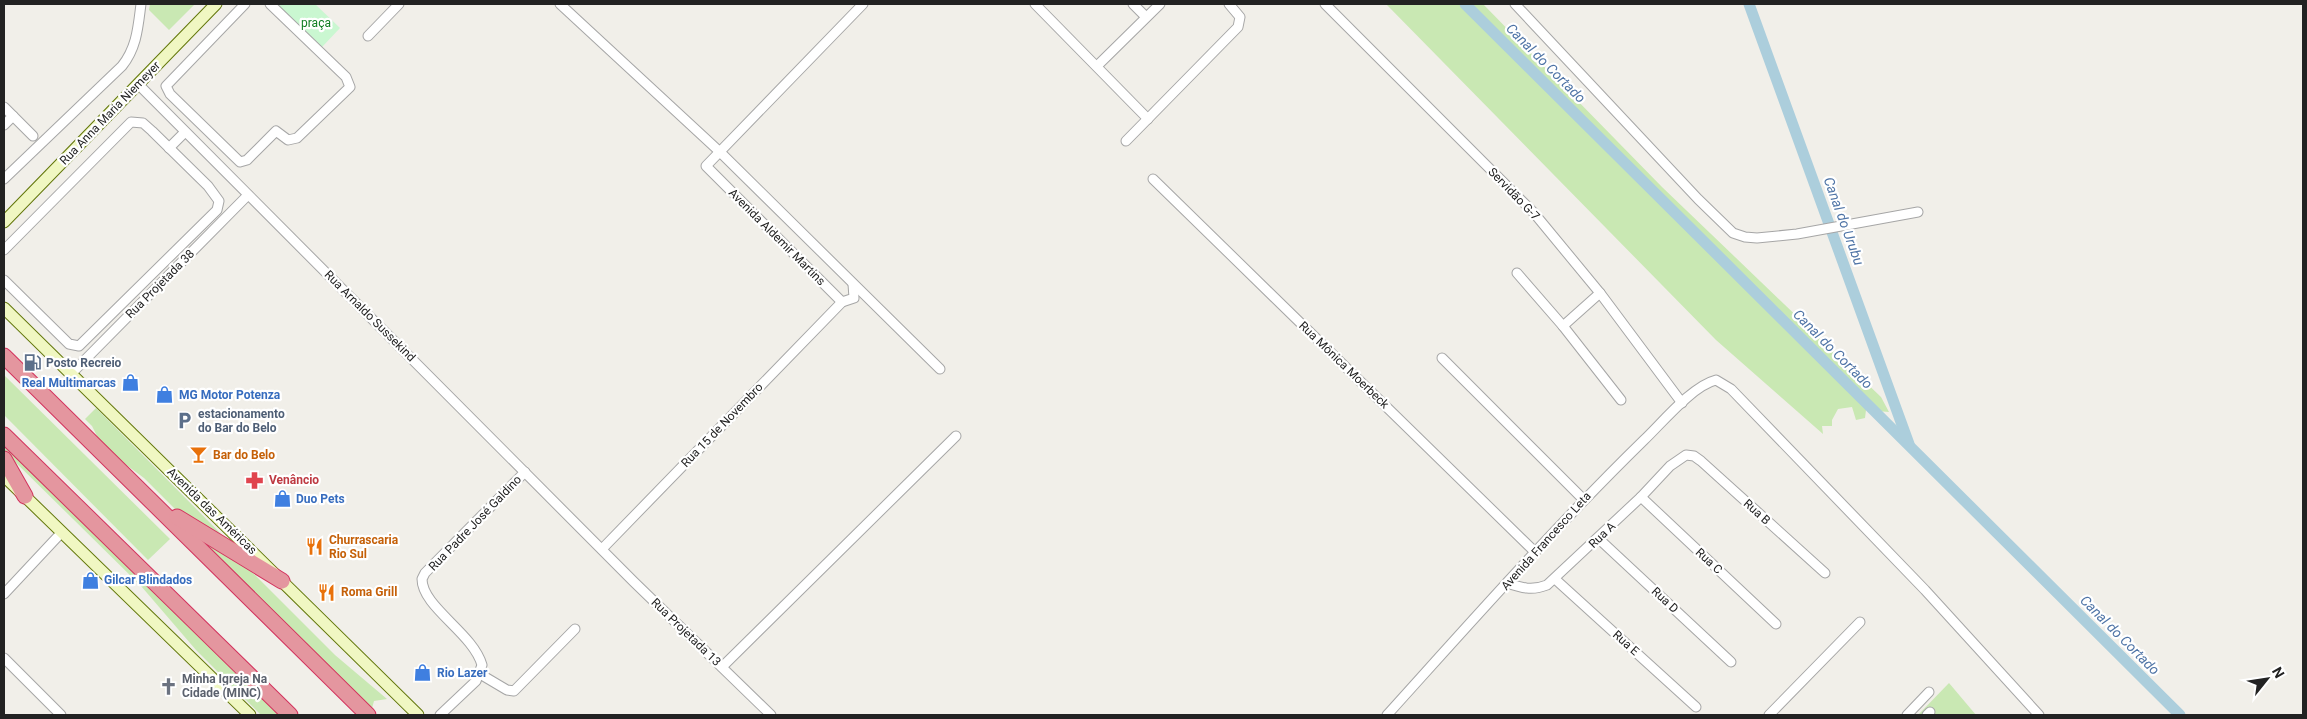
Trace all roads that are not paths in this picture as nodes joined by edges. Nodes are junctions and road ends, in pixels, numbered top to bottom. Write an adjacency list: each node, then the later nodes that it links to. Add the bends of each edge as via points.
1 (141, 4): 29 (street, via 136,41 122,66)
2 (216, 4): 17 (main road, Rua Anna Maria Niemeyer)
3 (245, 4): 27 (street, via 166,86 170,94)
4 (270, 4): 27 (street, via 346,77 350,87 297,138 288,140 276,131 244,162)
5 (399, 4): 15 (street)
6 (560, 4): 26 (street, Avenida Aldemir Martins)
7 (863, 4): 26 (street)
8 (1035, 4): 16 (street)
9 (1133, 4): 14 (street)
10 (1160, 4): 14 (street)
11 (1229, 4): 20 (street, via 1240,17 1238,27)
12 (1325, 4): 38 (street, Servidão G-7, via 1534,213)
13 (1515, 4): 32 (street, via 1733,232 1745,238 1797,234)
14 (1146, 17): 16 (street)
15 (368, 36)
16 (1097, 66): 20 (street)
17 (138, 84): 22 (street, Rua Arnaldo Sussekind); 33 (main road, Rua Anna Maria Niemeyer)
18 (4, 107): 19 (street)
19 (13, 116): 21 (street); 23 (street)
20 (1148, 119): 24 (street)
21 (4, 125)
22 (184, 132): 25 (street); 28 (street, Rua Arnaldo Sussekind)
23 (33, 136)
24 (1126, 141)
25 (169, 148): 34 (street, via 143,123 137,121 126,125); 36 (street, via 217,196 219,206 84,343 74,347 69,344)
26 (720, 152): 37 (street, Avenida Aldemir Martins); 39 (street, Avenida Aldemir Martins, via 706,166)
27 (230, 154): 28 (street)
28 (219, 164): 31 (street, Rua Arnaldo Sussekind)
29 (4, 179)
30 (1153, 179): 61 (street, Rua Mônica Moerbeck)
31 (248, 195): 45 (street, Rua Projetada 38); 52 (street, Rua Arnaldo Sussekind)
32 (1918, 212)
33 (4, 222)
34 (4, 250)
35 (1517, 273): 41 (street)
36 (4, 280)
37 (853, 284): 39 (street, via 854,298); 44 (street, Avenida Aldemir Martins)
38 (1600, 294): 41 (street); 47 (street, Servidão G-7)
39 (842, 302): 60 (street, Rua 15 de Novembro)
40 (4, 308): 45 (main road, Avenida das Américas)
41 (1563, 326): 46 (street)
42 (4, 356): 57 (highway)
43 (1442, 358): 56 (street)
44 (940, 369)
45 (71, 374): 64 (main road, Avenida das Américas)
46 (1621, 400)
47 (1682, 403): 56 (street, Avenida Francesco Leta); 86 (street, Avenida Francesco Leta, via 1716,380 1731,389 1925,590)
48 (4, 435): 78 (highway)
49 (956, 436): 72 (street)
50 (1686, 455): 55 (street, Rua A, via 1670,466); 62 (street, Rua B, via 1701,461)
51 (4, 459): 54 (highway)
52 (525, 472): 60 (street, Rua Arnaldo Sussekind); 73 (street, Rua Padre José Galdino, via 422,579 425,594 479,654)
53 (4, 476): 54 (main road)
54 (25, 496): 58 (main road)
55 (1642, 497): 59 (street, Rua A); 68 (street, Rua C)
56 (1583, 499): 61 (street, Avenida Francesco Leta)
57 (157, 505): 64 (highway); 79 (highway)
58 (62, 532): 66 (street); 77 (main road)
59 (1598, 539): 63 (street, Rua A); 71 (street, Rua D)
60 (602, 548): 72 (street, Rua Projetada 13)
61 (1534, 551): 65 (street, Avenida Francesco Leta)
62 (1826, 573)
63 (1555, 579): 65 (street, Rua A, via 1536,589); 75 (street, Rua E)
64 (282, 581): 80 (main road, Avenida das Américas)
65 (1507, 583): 83 (street, Avenida Francesco Leta)
66 (4, 594)
67 (1860, 622): 84 (street)
68 (1776, 624)
69 (575, 629): 73 (street, via 514,692)
70 (4, 658): 76 (street)
71 (1731, 662)
72 (722, 667): 82 (street, Rua Projetada 13)
73 (480, 674): 81 (street, via 476,682)
74 (1929, 692): 85 (street)
75 (1696, 707)
76 (61, 715)
77 (250, 715)
78 (290, 715)
79 (368, 715)
80 (418, 715)
81 (440, 715)
82 (771, 715)
83 (1387, 715)
84 (1769, 715)
85 (1907, 715)
86 (2039, 715)

